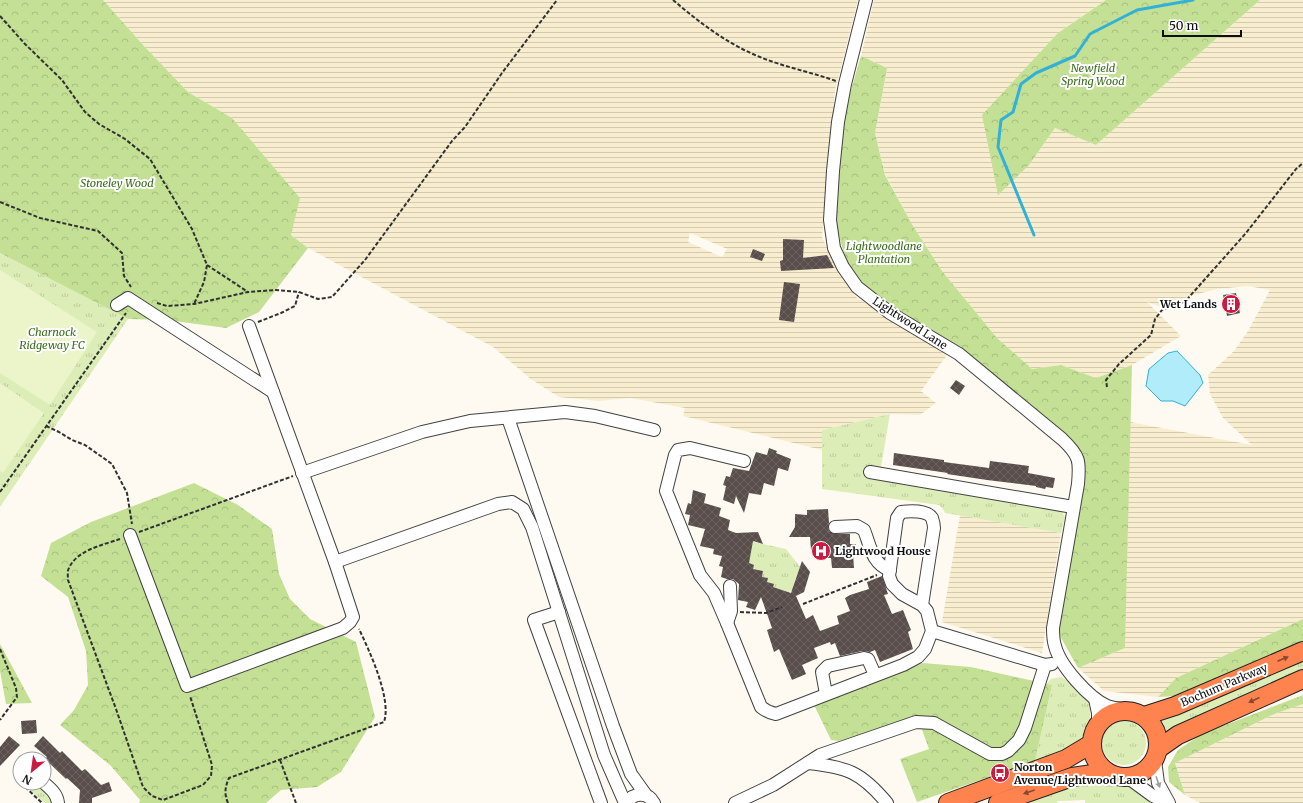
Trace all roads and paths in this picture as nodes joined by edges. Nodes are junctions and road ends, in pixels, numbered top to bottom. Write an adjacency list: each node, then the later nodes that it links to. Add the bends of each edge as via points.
1 (557, 0): 10 (path, via 362,264 332,297 318,299)
2 (673, 0): 5 (path, via 698,22 759,57)
3 (866, 0): 5 (street, Lightwood Lane)
4 (0, 16): 8 (path, via 62,80 86,112 150,159 192,229)
5 (845, 84): 25 (street, Lightwood Lane, via 838,122 830,220 834,248 843,267 857,287 890,313 959,354 1072,448 1080,463)
6 (1303, 163): 16 (path, via 1185,302 1162,310 1155,318 1150,335 1106,380)
7 (0, 202): 12 (path, via 40,218 98,231 122,253 124,276 137,297)
8 (207, 265): 9 (path); 13 (path, via 204,282)
9 (248, 292): 10 (path); 13 (path)
10 (299, 292): 15 (path, via 295,306)
11 (152, 301): 13 (path, via 167,306)
12 (134, 302): 14 (street, via 128,298); 17 (street); 19 (path)
13 (194, 304)
14 (117, 305)
15 (249, 326): 17 (street)
16 (1108, 387)
17 (273, 392): 23 (street)
18 (508, 418): 20 (street, via 565,412 595,416); 23 (street, via 470,421 422,432); 58 (street, via 613,726 631,774)
19 (46, 426): 24 (path); 27 (path, via 85,445 112,464 127,493 132,522)
20 (654, 430)
21 (744, 461): 36 (street, via 690,448 678,450 666,491 700,575)
22 (870, 472): 25 (street)
23 (302, 473): 28 (street)
24 (0, 492)
25 (1074, 507): 40 (street, Lightwood Lane, via 1053,628)
26 (835, 527): 29 (street, via 857,526 864,530 876,560)
27 (130, 535): 35 (street, via 187,686 343,628)
28 (335, 562): 34 (street, via 498,504 512,502 523,509 532,527); 35 (street)
29 (890, 570): 31 (path); 32 (street, via 892,584 902,594); 32 (street, via 897,518 901,512 914,511 928,515 934,528)
30 (730, 586): 36 (street)
31 (803, 604)
32 (922, 605): 37 (street, via 927,611)
33 (782, 607): 36 (path, via 766,613)
34 (559, 612): 63 (street, via 534,620); 64 (street, via 604,755)
35 (353, 617): 52 (path, via 367,646 383,691 387,714 384,722)
36 (729, 617): 44 (street, via 761,706 765,710 776,714)
37 (932, 631): 41 (street); 42 (street, via 925,649 918,657)
38 (0, 649): 48 (path, via 16,688 17,697)
39 (1303, 651): 47 (highway, Bochum Parkway, one-way to 39, via 1175,706)
40 (1060, 660): 41 (street); 45 (street, Lightwood Lane)
41 (1045, 665): 53 (street, via 1025,728 1019,740 1002,754 990,754 934,723 916,722 820,755)
42 (875, 675): 44 (street); 44 (street, via 868,659 864,658 828,666 822,672)
43 (1303, 679): 51 (highway, one-way to 51, via 1178,735)
44 (826, 694)
45 (1095, 699): 46 (street, Lightwood Lane, via 1108,706); 49 (street)
46 (1125, 710): 47 (highway); 49 (highway, via 1105,716)
47 (1144, 716): 51 (highway, via 1156,731)
48 (0, 720)
49 (1098, 724): 50 (highway)
50 (1091, 744): 54 (highway, via 1096,760); 67 (highway, via 1066,759)
51 (1156, 755): 55 (highway, via 1145,771); 69 (street, one-way to 69, via 1158,783)
52 (280, 760): 61 (path, via 230,778 225,786); 62 (path)
53 (808, 763): 65 (street); 66 (street, via 835,766 853,773 866,781)
54 (1107, 772): 55 (highway); 68 (highway, one-way to 68, via 1072,777)
55 (1127, 777): 69 (street, via 1153,796)
56 (52, 790): 60 (street)
57 (29, 791): 59 (path)
58 (650, 799): 64 (street, via 637,795)
59 (42, 803)
60 (58, 803)
61 (228, 803)
62 (296, 803)
63 (600, 803)
64 (626, 803)
65 (735, 803)
66 (887, 803)
67 (948, 803)
68 (998, 803)
69 (1168, 803)

